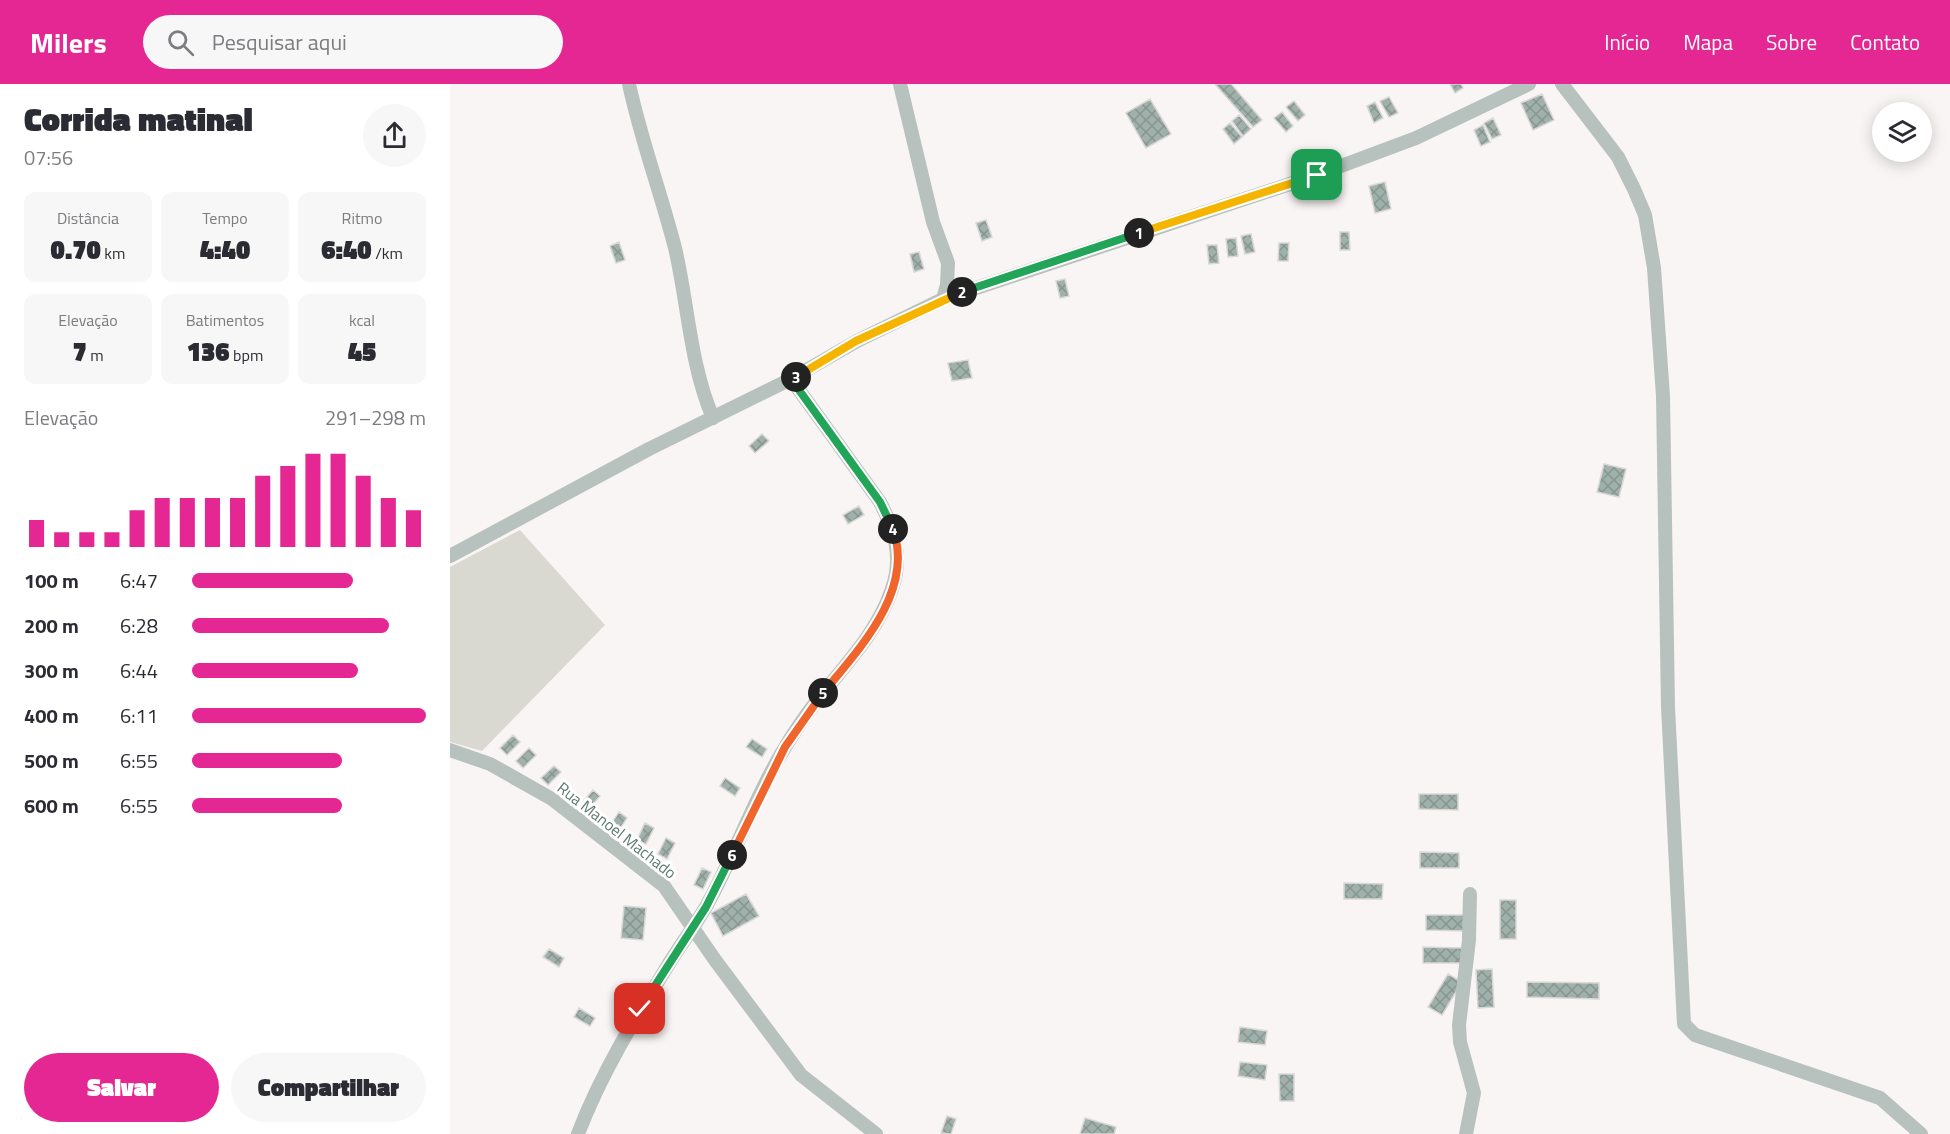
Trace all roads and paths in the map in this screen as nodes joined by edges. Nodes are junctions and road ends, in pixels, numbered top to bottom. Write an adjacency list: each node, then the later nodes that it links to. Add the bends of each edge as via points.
1 (629, 84): 7 (street, via 675,248 700,381)
2 (900, 84): 5 (street, via 933,222 948,263)
3 (1528, 84): 5 (street, via 1416,138 1317,175)
4 (1562, 84): 15 (street, via 1618,158 1634,189 1645,215 1654,268 1663,396 1668,707 1684,1024 1695,1035 1880,1098)
5 (943, 299): 6 (street, via 856,341)
6 (791, 379): 7 (street); 11 (street, via 880,502 896,537 896,575 873,630 785,747 722,877)
7 (713, 418): 8 (street)
8 (450, 556)
9 (450, 750): 11 (street, Rua Manoel Machado, via 490,764 576,816 664,886)
10 (1470, 894): 14 (street, via 1459,1025 1474,1093)
11 (692, 928): 12 (street, via 640,1009); 13 (street, Rua Manoel Machado, via 801,1075)
12 (578, 1134)
13 (876, 1134)
14 (1466, 1134)
15 (1921, 1134)

